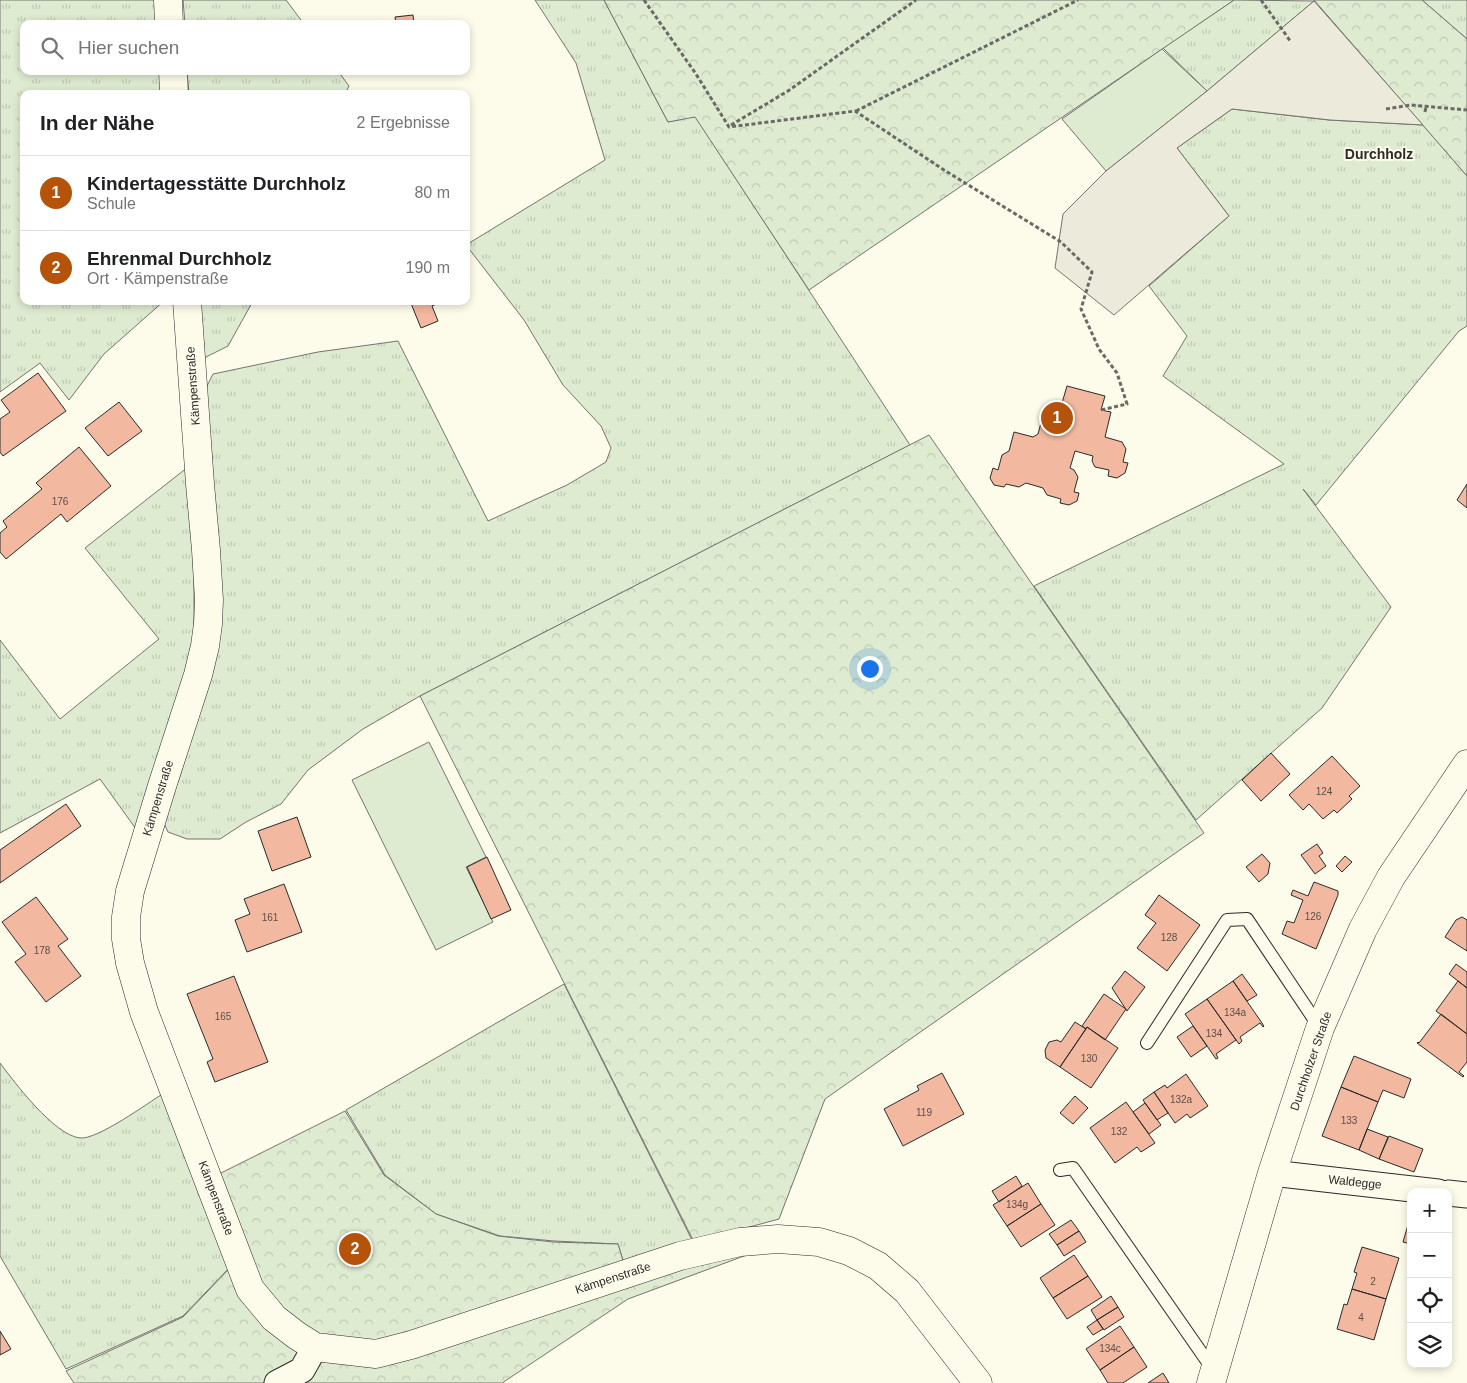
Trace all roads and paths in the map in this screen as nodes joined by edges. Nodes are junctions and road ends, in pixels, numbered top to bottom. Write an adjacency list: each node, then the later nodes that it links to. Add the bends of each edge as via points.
1 (168, 0): 6 (street)
2 (644, 0): 15 (path)
3 (916, 0): 15 (path, via 788,91)
4 (1078, 0): 13 (path)
5 (1261, 0): 7 (path)
6 (169, 20)
7 (1291, 42)
8 (172, 75): 9 (street)
9 (174, 90)
10 (1426, 107): 11 (path, via 1411,105); 12 (path); 14 (path)
11 (1386, 110)
12 (1467, 110)
13 (855, 111): 15 (path); 17 (path, via 1061,242 1092,272 1081,309 1099,349 1117,373 1127,404)
14 (1425, 112)
15 (729, 127)
16 (187, 305): 26 (street, Kämpenstraße, via 206,550 208,624 198,675 130,891 126,939 144,1012 250,1289 274,1318)
17 (1101, 410)
18 (1467, 764): 19 (street, Durchholzer Straße, via 1391,877 1363,929)
19 (1320, 1028): 20 (lane, via 1247,919 1227,920); 22 (street, Durchholzer Straße)
20 (1147, 1043)
21 (1060, 1170): 27 (lane, via 1074,1168)
22 (1272, 1173): 23 (street, Waldegge); 27 (street, Durchholzer Straße)
23 (1407, 1188)
24 (1452, 1193): 25 (street)
25 (1467, 1195)
26 (315, 1347): 28 (street, via 302,1370); 29 (street, Kämpenstraße, via 376,1354 680,1256 740,1242 778,1239 819,1242 849,1251 878,1266 907,1291)
27 (1213, 1378)
28 (277, 1383)
29 (978, 1383)

